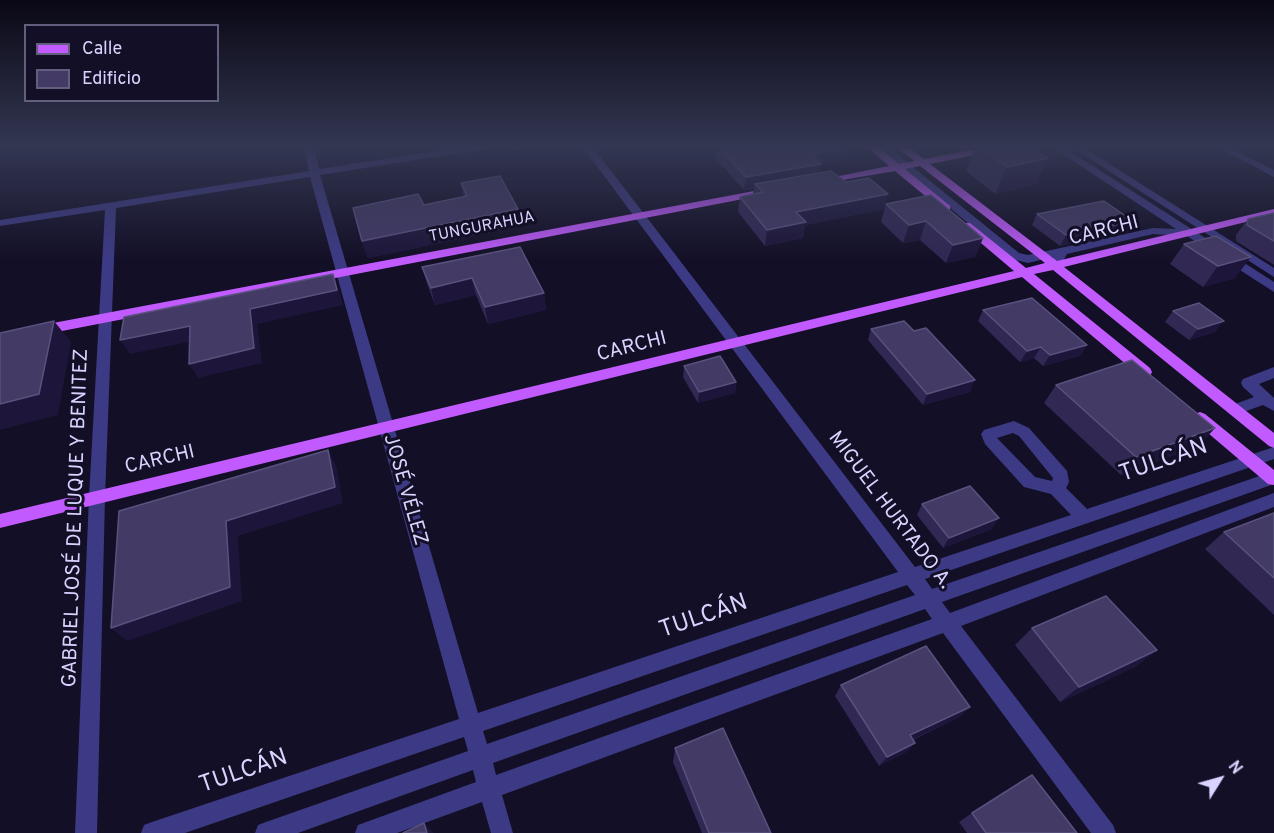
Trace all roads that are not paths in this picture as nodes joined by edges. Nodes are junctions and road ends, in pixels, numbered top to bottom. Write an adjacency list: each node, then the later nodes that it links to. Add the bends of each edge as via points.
1 (239, 185): 10 (street)
2 (317, 185): 19 (street, JOSÉ VÉLEZ)
3 (617, 185): 12 (street, MIGUEL HURTADO A.)
4 (922, 185): 20 (main road)
5 (924, 185): 17 (street, via 1014,255 1028,259)
6 (950, 185): 17 (main road)
7 (1115, 185): 15 (street)
8 (1136, 185): 14 (street)
9 (784, 189): 12 (main road, TUNGURAHUA)
10 (111, 205): 13 (street); 23 (street, GABRIEL JOSÉ DE LUQUE Y BENITEZ)
11 (1274, 212): 14 (main road, CARCHI)
12 (640, 214): 19 (main road, TUNGURAHUA); 25 (street, MIGUEL HURTADO A.)
13 (0, 223)
14 (1206, 229): 15 (main road, CARCHI); 21 (street)
15 (1189, 233): 16 (street, via 1153,231); 18 (main road, CARCHI); 22 (street)
16 (1062, 252): 17 (street); 18 (street)
17 (1043, 256): 18 (main road)
18 (1056, 266): 20 (main road, CARCHI); 30 (main road)
19 (342, 272): 23 (main road, TUNGURAHUA); 31 (street, JOSÉ VÉLEZ)
20 (1026, 273): 25 (main road, CARCHI); 27 (main road)
21 (1274, 273)
22 (1274, 288)
23 (106, 318): 24 (main road, TUNGURAHUA); 37 (street, GABRIEL JOSÉ DE LUQUE Y BENITEZ)
24 (0, 338)
25 (737, 344): 31 (main road, CARCHI); 41 (street, MIGUEL HURTADO A.)
26 (1274, 372): 28 (street, via 1248,383)
27 (1152, 378)
28 (1269, 403): 30 (street)
29 (1188, 408): 34 (main road)
30 (1235, 410): 32 (main road)
31 (387, 429): 37 (main road, CARCHI); 44 (street, JOSÉ VÉLEZ)
32 (1274, 442)
33 (1274, 453): 34 (street, TULCÁN)
34 (1251, 460): 35 (main road); 39 (street, TULCÁN)
35 (1273, 478): 42 (street)
36 (1056, 489): 36 (street, via 1061,476 1024,432 1014,427 989,434 990,440 1030,482); 39 (street)
37 (98, 497): 40 (main road, CARCHI); 47 (street, GABRIEL JOSÉ DE LUQUE Y BENITEZ)
38 (1274, 500): 43 (street)
39 (1084, 517): 41 (street, TULCÁN)
40 (0, 521)
41 (911, 576): 42 (street, MIGUEL HURTADO A.); 44 (street, TULCÁN)
42 (930, 599): 43 (street, MIGUEL HURTADO A.); 45 (street)
43 (949, 622): 46 (street); 52 (street, MIGUEL HURTADO A.)
44 (470, 725): 45 (street, JOSÉ VÉLEZ); 48 (street, TULCÁN)
45 (480, 756): 46 (street, JOSÉ VÉLEZ); 49 (street)
46 (490, 788): 50 (street); 51 (street, JOSÉ VÉLEZ)
47 (86, 833)
48 (152, 833)
49 (266, 833)
50 (366, 833)
51 (502, 833)
52 (1106, 833)

